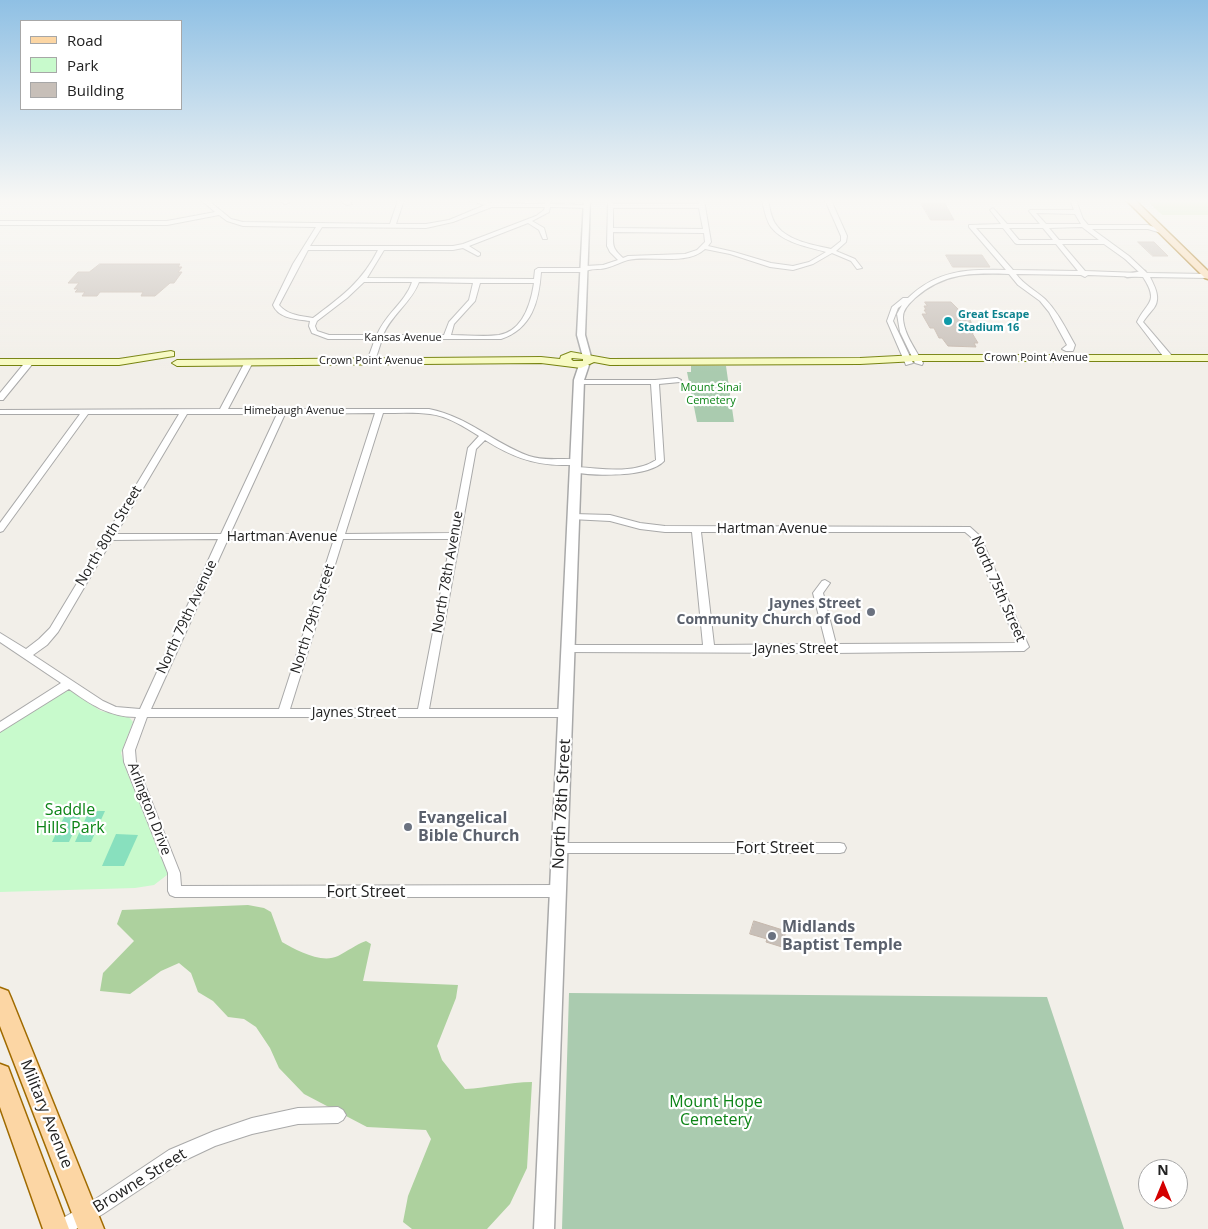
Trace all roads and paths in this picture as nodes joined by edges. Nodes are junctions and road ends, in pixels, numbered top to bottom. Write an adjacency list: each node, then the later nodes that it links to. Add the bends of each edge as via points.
1 (301, 257): 27 (street, via 276,305 282,313)
2 (378, 257): 23 (street)
3 (585, 257): 16 (street)
4 (619, 257): 14 (street)
5 (671, 257): 14 (street)
6 (746, 257): 7 (street, via 787,268 805,266)
7 (821, 257)
8 (848, 257): 15 (street)
9 (998, 257): 17 (street)
10 (1070, 257): 18 (street)
11 (1126, 257): 21 (street)
12 (1193, 257): 19 (main road)
13 (1195, 257): 19 (main road)
14 (622, 260): 16 (street, via 604,267)
15 (859, 268)
16 (584, 269): 26 (street, via 538,270); 28 (street)
17 (1010, 272): 18 (street); 31 (street, via 1052,311 1071,345); 35 (street, via 945,276 922,290 895,314)
18 (1082, 272): 20 (street); 22 (street)
19 (1208, 272): 21 (street)
20 (1127, 275): 21 (street)
21 (1144, 275): 32 (street, via 1154,294 1147,315 1148,324)
22 (1088, 278)
23 (365, 280): 24 (street); 27 (street)
24 (416, 281): 25 (street); 29 (street, via 410,297 388,319)
25 (476, 281): 26 (street); 30 (street, via 472,301 451,323)
26 (537, 281): 30 (street, Kansas Avenue, via 535,302 516,329 501,337)
27 (314, 320): 29 (street, Kansas Avenue, via 314,332 328,338)
28 (581, 335): 34 (street); 36 (street)
29 (380, 338): 30 (street, Kansas Avenue); 40 (street)
30 (447, 338)
31 (1066, 350)
32 (1172, 358): 33 (main road, Crown Point Avenue); 35 (main road, Crown Point Avenue)
33 (1208, 358)
34 (568, 359): 36 (main road, Crown Point Avenue, via 578,354); 40 (main road, Crown Point Avenue); 43 (street)
35 (913, 360): 36 (main road, Crown Point Avenue); 41 (main road, Crown Point Avenue)
36 (586, 361): 43 (street)
37 (0, 362): 38 (main road, Crown Point Avenue)
38 (30, 362): 39 (main road, Crown Point Avenue, via 145,359); 45 (street)
39 (249, 362): 40 (main road, Crown Point Avenue); 46 (street)
40 (371, 362)
41 (1208, 364)
42 (677, 380): 44 (street)
43 (579, 381): 44 (street); 53 (street, North 78th Street)
44 (654, 382): 53 (street, Himebaugh Avenue, via 660,461 653,468 637,471)
45 (0, 398)
46 (223, 411): 47 (street, Himebaugh Avenue); 51 (street, Himebaugh Avenue)
47 (282, 411): 48 (street, Himebaugh Avenue); 60 (street, North 79th Avenue)
48 (380, 411): 52 (street, Himebaugh Avenue, via 443,413); 61 (street, North 79th Street)
49 (0, 412): 50 (street, Himebaugh Avenue)
50 (86, 412): 51 (street, Himebaugh Avenue); 55 (street)
51 (184, 412): 59 (street, North 80th Street)
52 (484, 436): 53 (street, Himebaugh Avenue, via 526,459); 58 (street, North 78th Avenue, via 472,448)
53 (576, 466): 54 (street, North 78th Street)
54 (574, 517): 56 (street, Hartman Avenue, via 610,518 649,528); 65 (street, North 78th Street)
55 (0, 528)
56 (696, 529): 57 (street, Hartman Avenue); 66 (street)
57 (971, 531): 64 (street, North 75th Street)
58 (455, 536): 61 (street, Hartman Avenue); 71 (street, North 78th Avenue)
59 (110, 537): 60 (street, Hartman Avenue); 68 (street, North 80th Street, via 54,630)
60 (224, 537): 61 (street, Hartman Avenue); 73 (street, North 79th Avenue)
61 (340, 537): 70 (street, North 79th Street)
62 (825, 583): 67 (street, via 818,593)
63 (0, 637): 68 (street)
64 (1024, 647): 67 (street, Jaynes Street)
65 (569, 649): 66 (street, Jaynes Street); 72 (street, North 78th Street)
66 (709, 649): 67 (street, Jaynes Street)
67 (832, 649)
68 (27, 654): 69 (street)
69 (68, 684): 73 (street, via 107,708); 74 (street)
70 (283, 713): 71 (street, Jaynes Street); 73 (street, Jaynes Street)
71 (423, 713): 72 (street, Jaynes Street)
72 (566, 713): 75 (street, North 78th Street)
73 (143, 714): 77 (street, Arlington Drive, via 131,740 129,757 174,873)
74 (0, 728)
75 (560, 848): 76 (street, Fort Street); 78 (street, North 78th Street)
76 (840, 848)
77 (175, 891): 78 (street, Fort Street)
78 (558, 891): 85 (street, North 78th Street)
79 (0, 998): 82 (main road, Military Avenue)
80 (0, 1075): 83 (main road, Military Avenue)
81 (338, 1115): 82 (street, Browne Street, via 298,1116 252,1126 214,1139 175,1156)
82 (88, 1222): 84 (street, Browne Street)
83 (56, 1229)
84 (60, 1229)
85 (544, 1229)

